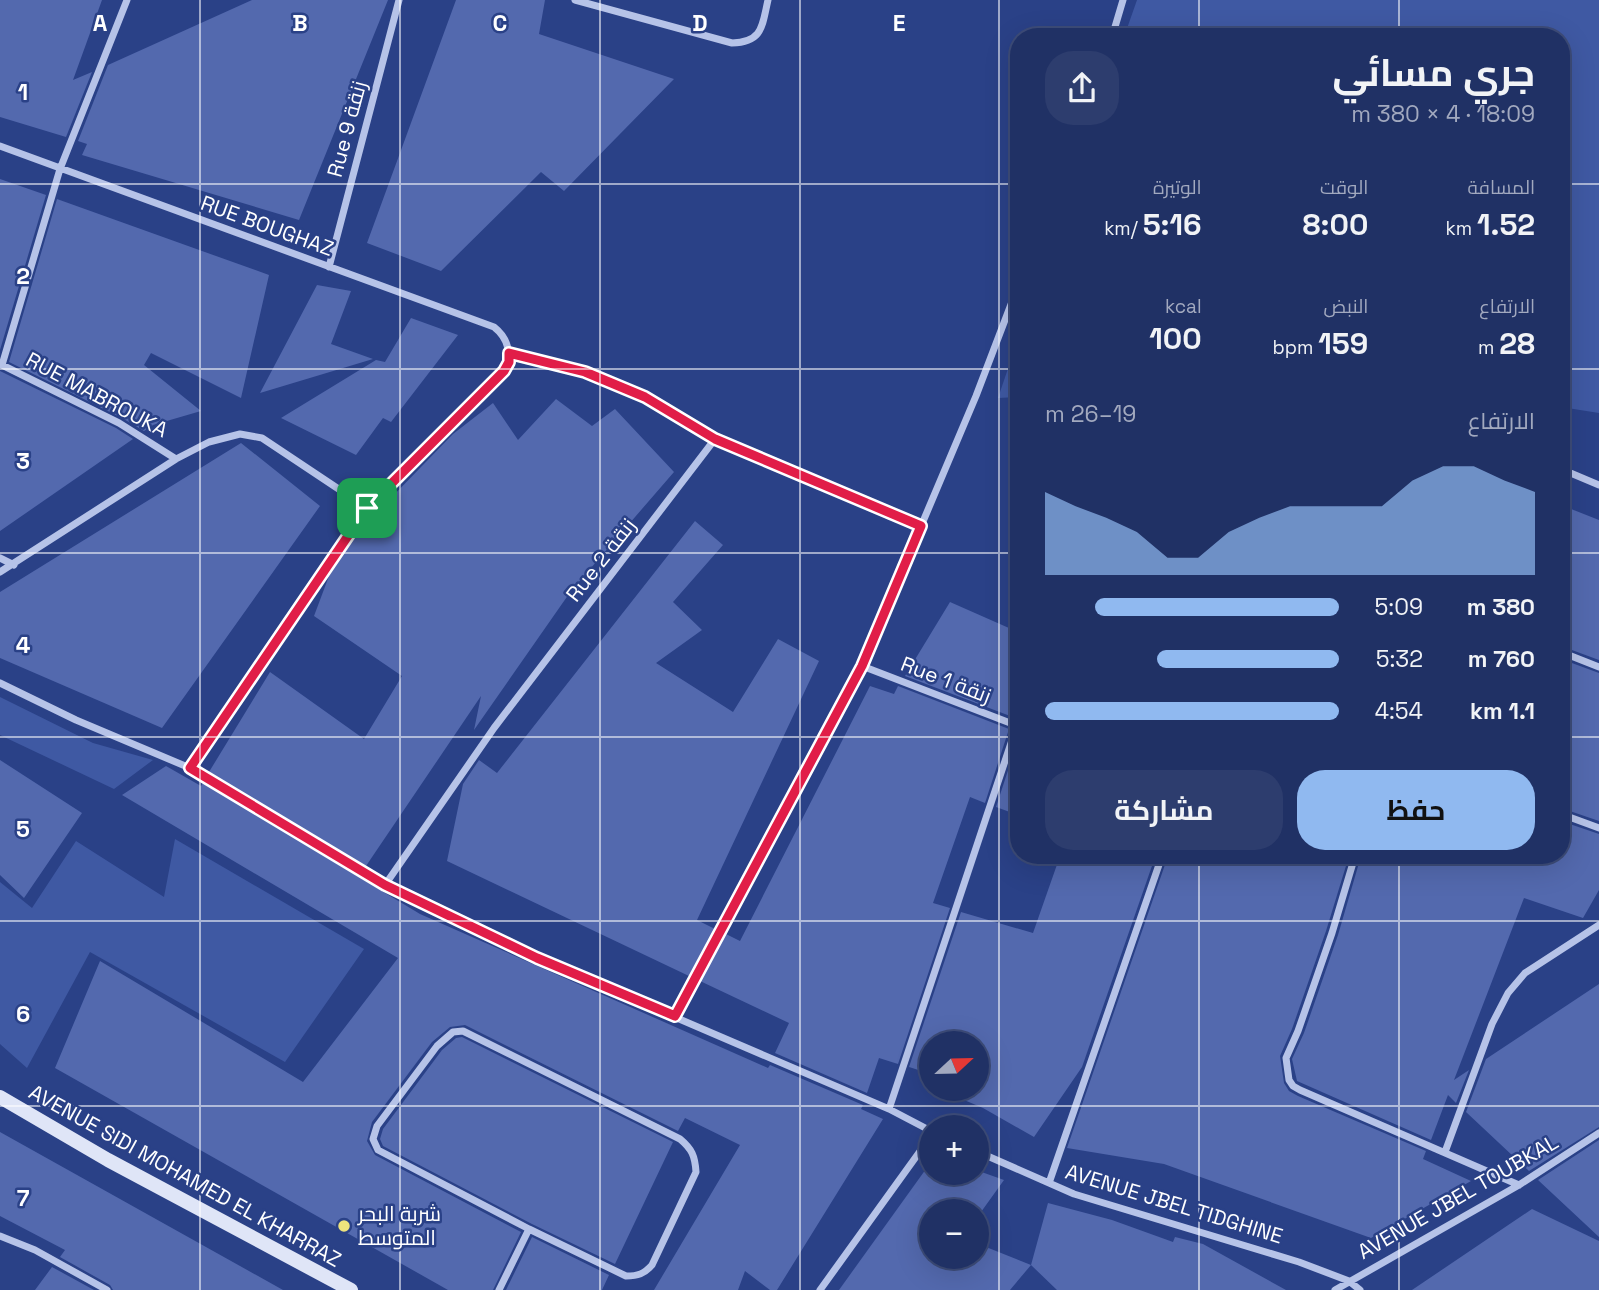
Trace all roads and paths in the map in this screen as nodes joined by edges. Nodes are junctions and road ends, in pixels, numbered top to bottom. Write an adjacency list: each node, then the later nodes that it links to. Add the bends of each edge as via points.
1 (127, 0): 8 (street)
2 (399, 0): 9 (street, Rue 9 زنقة)
3 (575, 0): 4 (street, via 732,43 754,39)
4 (768, 0)
5 (1123, 0): 6 (street)
6 (1115, 28)
7 (0, 146): 8 (street, RUE BOUGHAZ)
8 (60, 169): 9 (street, RUE BOUGHAZ); 12 (street)
9 (330, 267): 11 (street, RUE BOUGHAZ, via 494,327 505,338)
10 (1010, 307): 18 (street)
11 (509, 353): 13 (street, via 585,372 645,397); 17 (street, via 504,371)
12 (1, 364): 14 (street, RUE MABROUKA, via 119,423)
13 (715, 439): 18 (street); 33 (street, Rue 2 زنقة, via 494,728)
14 (176, 459): 17 (street, RUE MABROUKA, via 229,436 256,436); 20 (street, RUE MABROUKA)
15 (1570, 473): 16 (street)
16 (1599, 485)
17 (367, 508): 28 (street)
18 (921, 526): 23 (street)
19 (0, 558): 20 (street)
20 (14, 565): 21 (street, RUE MABROUKA)
21 (0, 572)
22 (1570, 656): 24 (street)
23 (862, 666): 26 (street, Rue 1 زنقة); 35 (street)
24 (1599, 667)
25 (0, 683): 28 (street)
26 (1010, 722)
27 (1010, 749): 37 (street)
28 (190, 768): 33 (street)
29 (1570, 817): 30 (street)
30 (1599, 828)
31 (1159, 864): 43 (street)
32 (1353, 864): 40 (street, via 1290,1046 1287,1075 1300,1090)
33 (385, 885): 35 (street, via 537,958)
34 (1599, 925): 40 (street, via 1516,981 1492,1024)
35 (675, 1016): 37 (street)
36 (0, 1097): 49 (street, AVENUE SIDI MOHAMED EL KHARRAZ)
37 (889, 1109): 38 (street)
38 (919, 1125)
39 (1599, 1133): 44 (street, AVENUE JBEL TOUBKAL)
40 (1445, 1152): 44 (street)
41 (919, 1153): 51 (street)
42 (989, 1157): 43 (street, AVENUE JBEL TIDGHINE)
43 (1049, 1182): 47 (street, AVENUE JBEL TIDGHINE, via 1074,1194)
44 (1519, 1185): 47 (street, AVENUE JBEL TOUBKAL)
45 (529, 1228): 45 (street, via 626,1276 642,1274 652,1265 696,1172 695,1155 667,1132 468,1032 453,1032 437,1046 377,1126 373,1142 378,1150); 50 (street)
46 (0, 1237): 48 (street, via 35,1250)
47 (1349, 1281): 52 (street, AVENUE JBEL TOUBKAL); 53 (street, AVENUE JBEL TIDGHINE)
48 (107, 1290)
49 (351, 1290)
50 (499, 1290)
51 (820, 1290)
52 (1335, 1290)
53 (1360, 1290)

